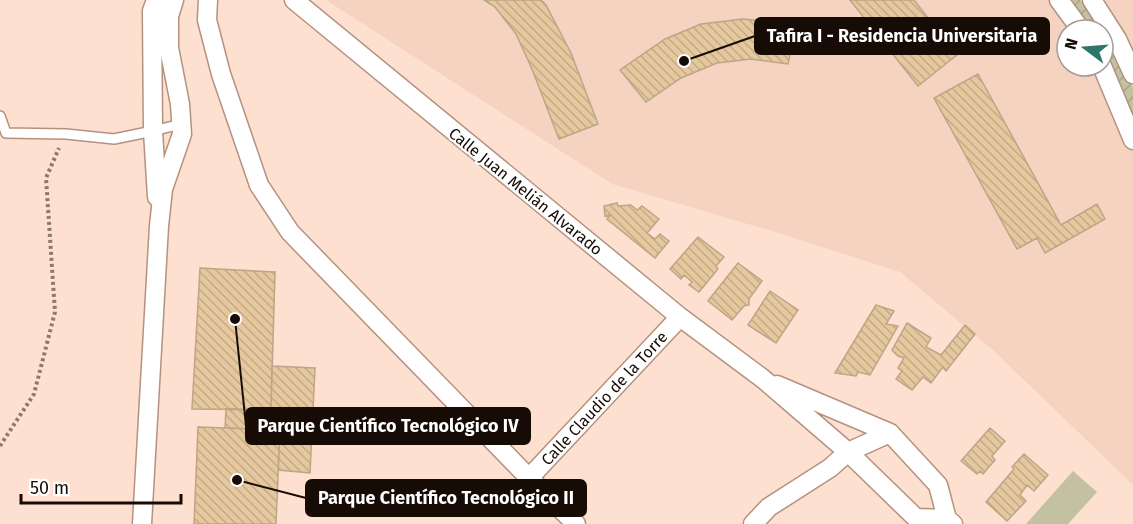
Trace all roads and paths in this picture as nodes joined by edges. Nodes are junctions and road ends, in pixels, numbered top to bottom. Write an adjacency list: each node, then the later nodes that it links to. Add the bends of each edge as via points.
1 (156, 0): 12 (street, via 152,11)
2 (174, 0): 11 (street, via 169,16 169,48)
3 (208, 0): 21 (street, via 207,20 220,74 260,186 290,232)
4 (294, 0): 16 (street, Calle Juan Melián Alvarado)
5 (1059, 0): 7 (street)
6 (1092, 0): 8 (street)
7 (1072, 18)
8 (1133, 74)
9 (1107, 78): 14 (street)
10 (0, 116): 13 (lane, via 6,133)
11 (181, 124): 12 (lane); 15 (street, via 182,134 163,189)
12 (153, 131): 13 (lane, via 114,138); 15 (street)
13 (66, 134): 19 (path, via 46,178 55,312 34,394)
14 (1133, 140)
15 (159, 226): 23 (street)
16 (680, 317): 17 (street, Calle Juan Melián Alvarado); 21 (street, Calle Claudio de la Torre)
17 (762, 378): 18 (street, Calle Juan Melián Alvarado); 20 (street, Calle Juan Melián Alvarado)
18 (890, 432): 20 (street); 22 (street, Calle Juan Melián Alvarado, via 938,484)
19 (0, 446)
20 (848, 452): 22 (street, Calle Juan Melián Alvarado, via 916,518); 25 (street, via 769,507)
21 (529, 478): 24 (street)
22 (948, 522)
23 (142, 524)
24 (576, 524)
25 (753, 524)

